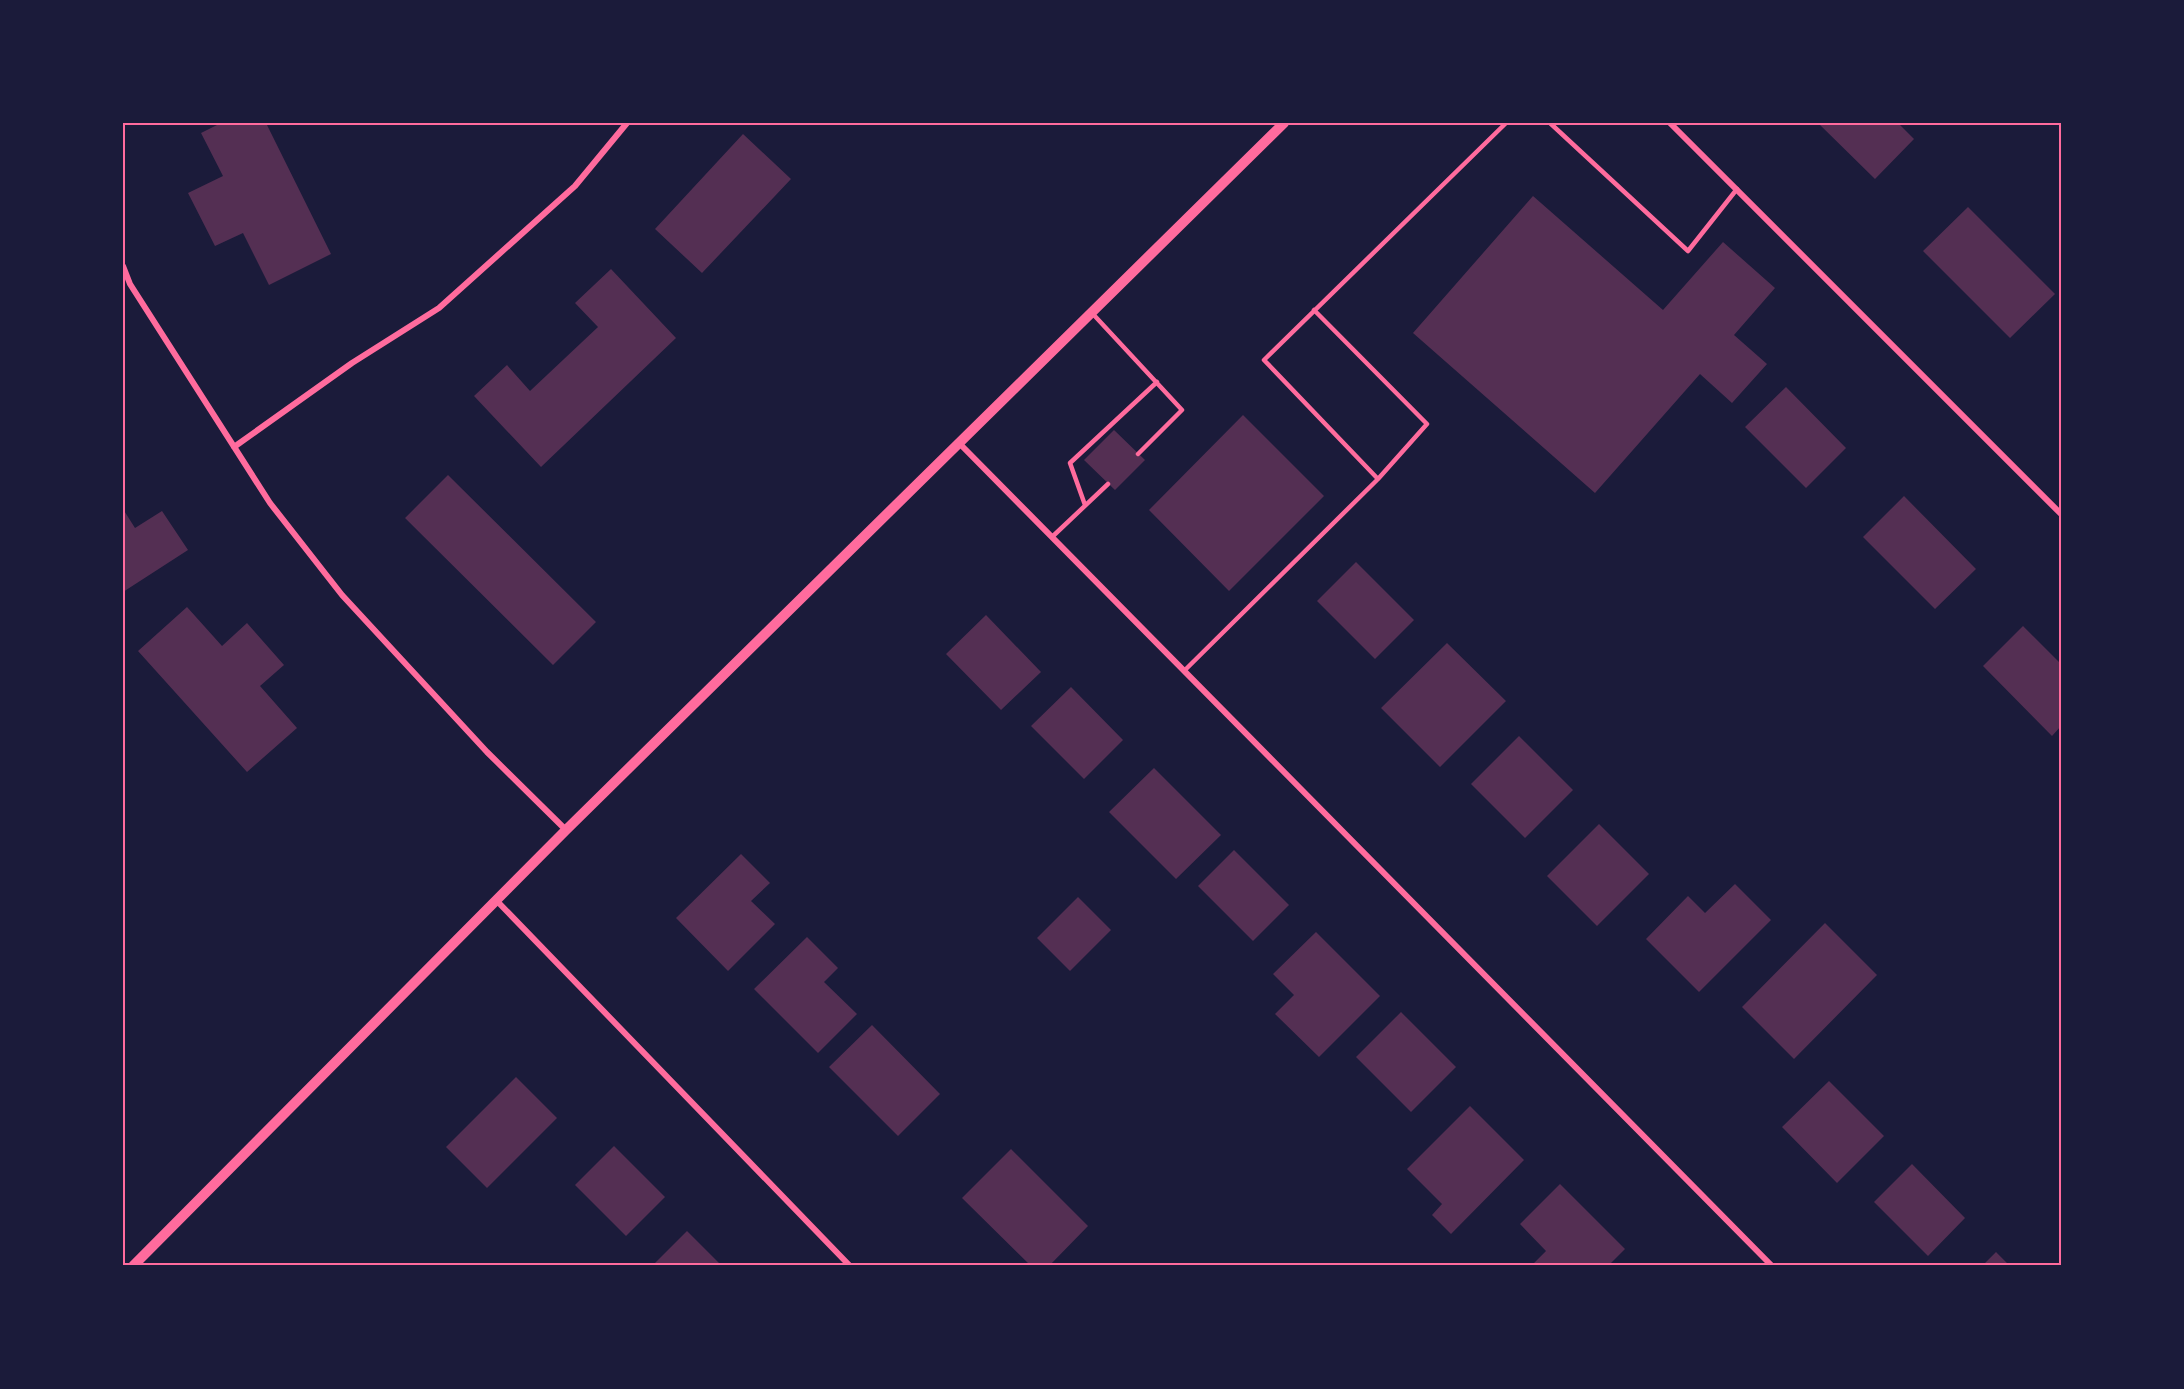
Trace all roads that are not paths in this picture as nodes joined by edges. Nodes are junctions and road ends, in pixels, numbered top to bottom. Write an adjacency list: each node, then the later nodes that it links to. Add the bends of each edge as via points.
1 (627, 123): 12 (street, via 575,186 440,308 352,363)
2 (1284, 123): 9 (street)
3 (1506, 123): 8 (lane)
4 (1550, 123): 6 (lane, via 1688,251)
5 (1671, 123): 6 (street)
6 (1737, 189): 17 (street)
7 (123, 266): 12 (street, via 130,284)
8 (1314, 310): 14 (lane, via 1426,424); 14 (lane, via 1264,360)
9 (1092, 313): 10 (lane); 11 (street)
10 (1157, 382): 13 (lane, via 1182,410); 16 (lane, via 1070,463)
11 (960, 444): 18 (street); 20 (street)
12 (234, 447): 20 (street, via 270,503 342,595 487,752)
13 (1138, 454)
14 (1378, 479): 19 (lane)
15 (1108, 484): 16 (lane)
16 (1085, 505): 18 (lane)
17 (2061, 513)
18 (1052, 537): 19 (street)
19 (1184, 671): 24 (street)
20 (566, 830): 21 (street)
21 (496, 900): 22 (street); 23 (street)
22 (133, 1266)
23 (850, 1266)
24 (1772, 1266)

